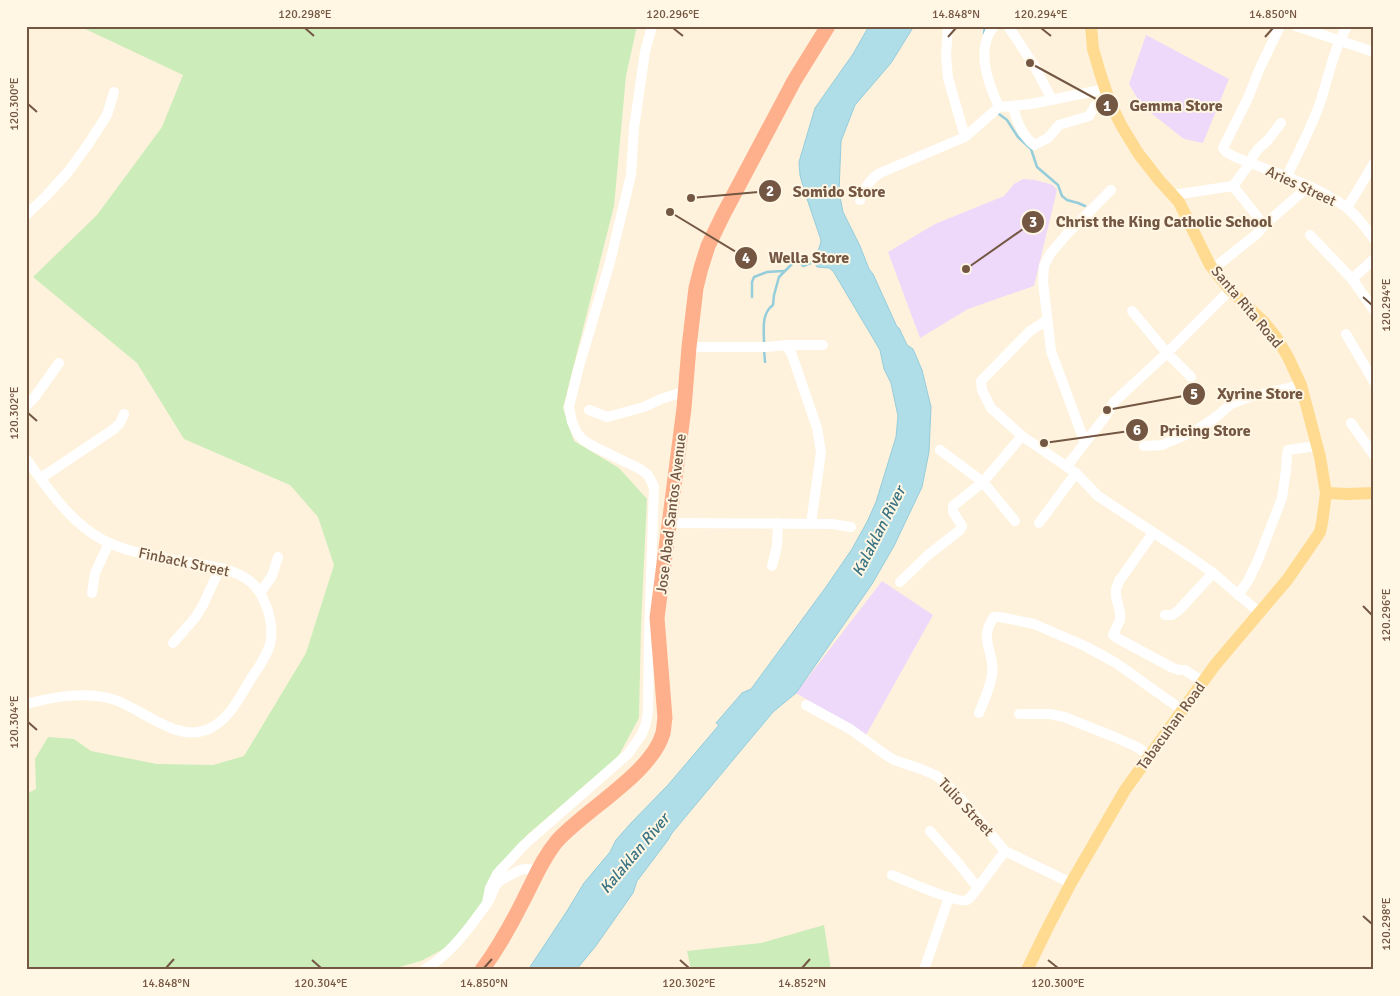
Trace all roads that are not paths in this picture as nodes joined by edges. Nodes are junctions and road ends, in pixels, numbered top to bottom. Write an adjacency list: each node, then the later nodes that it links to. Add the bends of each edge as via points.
1 (652, 26): 101 (street, via 642,71 631,175 569,407 572,422 583,440 640,469 648,475 654,487 646,723 628,754 502,868 490,888)
2 (828, 26): 44 (highway, Jose Abad Santos Avenue, via 794,81 708,246 696,288)
3 (948, 26): 18 (street, via 948,78)
4 (994, 26): 16 (street, via 984,50 988,78)
5 (1008, 26): 14 (street, via 1035,66)
6 (1091, 26): 13 (main road, Santa Rita Road)
7 (1280, 26): 19 (street, Aries Street, via 1223,148)
8 (1296, 26): 10 (street)
9 (1348, 26): 10 (street)
10 (1339, 41): 11 (street); 21 (street, via 1318,107)
11 (1374, 52)
12 (114, 92): 30 (street, via 107,115 89,143 68,172)
13 (1107, 94): 14 (street); 15 (street, via 1089,116 1059,125 1048,138 1034,145 1026,138); 27 (main road, Santa Rita Road, via 1138,152)
14 (1052, 100): 15 (street)
15 (1013, 106): 16 (street)
16 (999, 107): 18 (street)
17 (1281, 123): 19 (street)
18 (965, 137): 28 (street, via 880,173 869,183)
19 (1250, 163): 21 (street, Aries Street); 24 (street)
20 (1374, 163): 23 (street)
21 (1287, 176): 25 (street, Aries Street)
22 (1374, 181): 23 (street)
23 (1362, 182): 29 (street)
24 (1233, 186): 27 (street); 31 (street)
25 (1309, 186): 29 (street, Aries Street); 31 (street)
26 (1111, 190): 40 (street, via 1067,234 1044,266)
27 (1173, 195): 35 (main road, Santa Rita Road)
28 (860, 200)
29 (1347, 208): 32 (street, Aries Street)
30 (26, 215)
31 (1264, 225): 35 (street, via 1258,234)
32 (1372, 232)
33 (1310, 235): 36 (street)
34 (1374, 259): 36 (street)
35 (1214, 268): 37 (main road, Santa Rita Road)
36 (1352, 279): 38 (street)
37 (1230, 290): 45 (street); 49 (main road, Santa Rita Road, via 1276,337)
38 (1374, 310)
39 (1132, 311): 45 (street)
40 (1047, 320): 55 (street, via 1030,331 980,381 991,408); 56 (street, via 1051,350)
41 (1346, 334): 48 (street)
42 (823, 344): 43 (street)
43 (787, 345): 44 (street); 72 (street, via 818,428 821,452)
44 (689, 347): 50 (highway, Jose Abad Santos Avenue)
45 (1167, 353): 47 (street); 56 (street, via 1114,402)
46 (59, 363): 51 (street)
47 (1191, 377)
48 (1374, 382)
49 (1301, 385): 57 (street, via 1248,397 1231,404 1197,430 1162,445); 58 (main road, Santa Rita Road)
50 (686, 391): 52 (street, via 607,418); 69 (highway, Jose Abad Santos Avenue)
51 (26, 406)
52 (589, 410)
53 (124, 414): 64 (street, via 114,430)
54 (1351, 423): 60 (street)
55 (1022, 436): 62 (street); 65 (street)
56 (1085, 443): 62 (street)
57 (1144, 446)
58 (1316, 446): 66 (main road, Santa Rita Road); 83 (street, via 1288,450 1282,498 1258,560)
59 (940, 450): 65 (street)
60 (1374, 455)
61 (26, 459): 64 (street, Finback Street)
62 (1066, 466): 63 (street)
63 (1076, 473): 71 (street); 74 (street, via 1098,496)
64 (41, 478): 75 (street, Finback Street, via 76,521)
65 (983, 482): 68 (street); 80 (street, via 953,506 962,526 960,530)
66 (1326, 493): 67 (main road); 84 (main road, Tabacuhan Road, via 1320,532)
67 (1374, 493)
68 (1015, 521)
69 (670, 522): 70 (street); 96 (highway, Jose Abad Santos Avenue, via 657,618 665,718 663,733 654,752 640,769 576,823 557,842)
70 (778, 523): 72 (street); 77 (street)
71 (1039, 523)
72 (811, 524): 73 (street)
73 (852, 526)
74 (1153, 533): 79 (street); 87 (street, via 1116,589 1120,620 1113,635)
75 (109, 543): 78 (street, Finback Street, via 130,551); 81 (street, via 95,573)
76 (278, 557): 82 (street, via 272,576)
77 (772, 566)
78 (220, 568): 82 (street, Finback Street, via 237,573); 86 (street, via 195,618)
79 (1213, 573): 83 (street); 85 (street, via 1179,610)
80 (900, 582)
81 (92, 593)
82 (260, 593): 88 (street, Finback Street, via 270,620 271,646 228,716 206,731 168,728 123,704 98,696 46,699)
83 (1238, 595): 84 (street)
84 (1260, 613): 87 (main road, Tabacuhan Road)
85 (1165, 615)
86 (173, 642)
87 (1203, 682): 90 (main road, Tabacuhan Road)
88 (26, 704)
89 (806, 705): 95 (street, Tulio Street, via 850,729 894,760 937,776)
90 (1182, 710): 91 (street, via 1086,646 1034,624 994,617 987,636 992,674); 93 (main road, Tabacuhan Road)
91 (979, 713)
92 (1020, 714): 93 (street, via 1064,717 1135,746)
93 (1150, 756): 98 (main road, Tabacuhan Road, via 1125,790)
94 (930, 831): 99 (street)
95 (1006, 851): 98 (street, Tulio Street); 99 (street)
96 (538, 871): 101 (street, via 525,868 512,873 501,891 493,894); 103 (highway, Jose Abad Santos Avenue, via 499,946)
97 (892, 875): 100 (street)
98 (1072, 883): 105 (main road, Tabacuhan Road)
99 (978, 888): 100 (street, via 967,900)
100 (949, 897): 104 (street)
101 (487, 904): 102 (street, via 444,957)
102 (424, 970)
103 (482, 970)
104 (924, 970)
105 (1027, 970)

